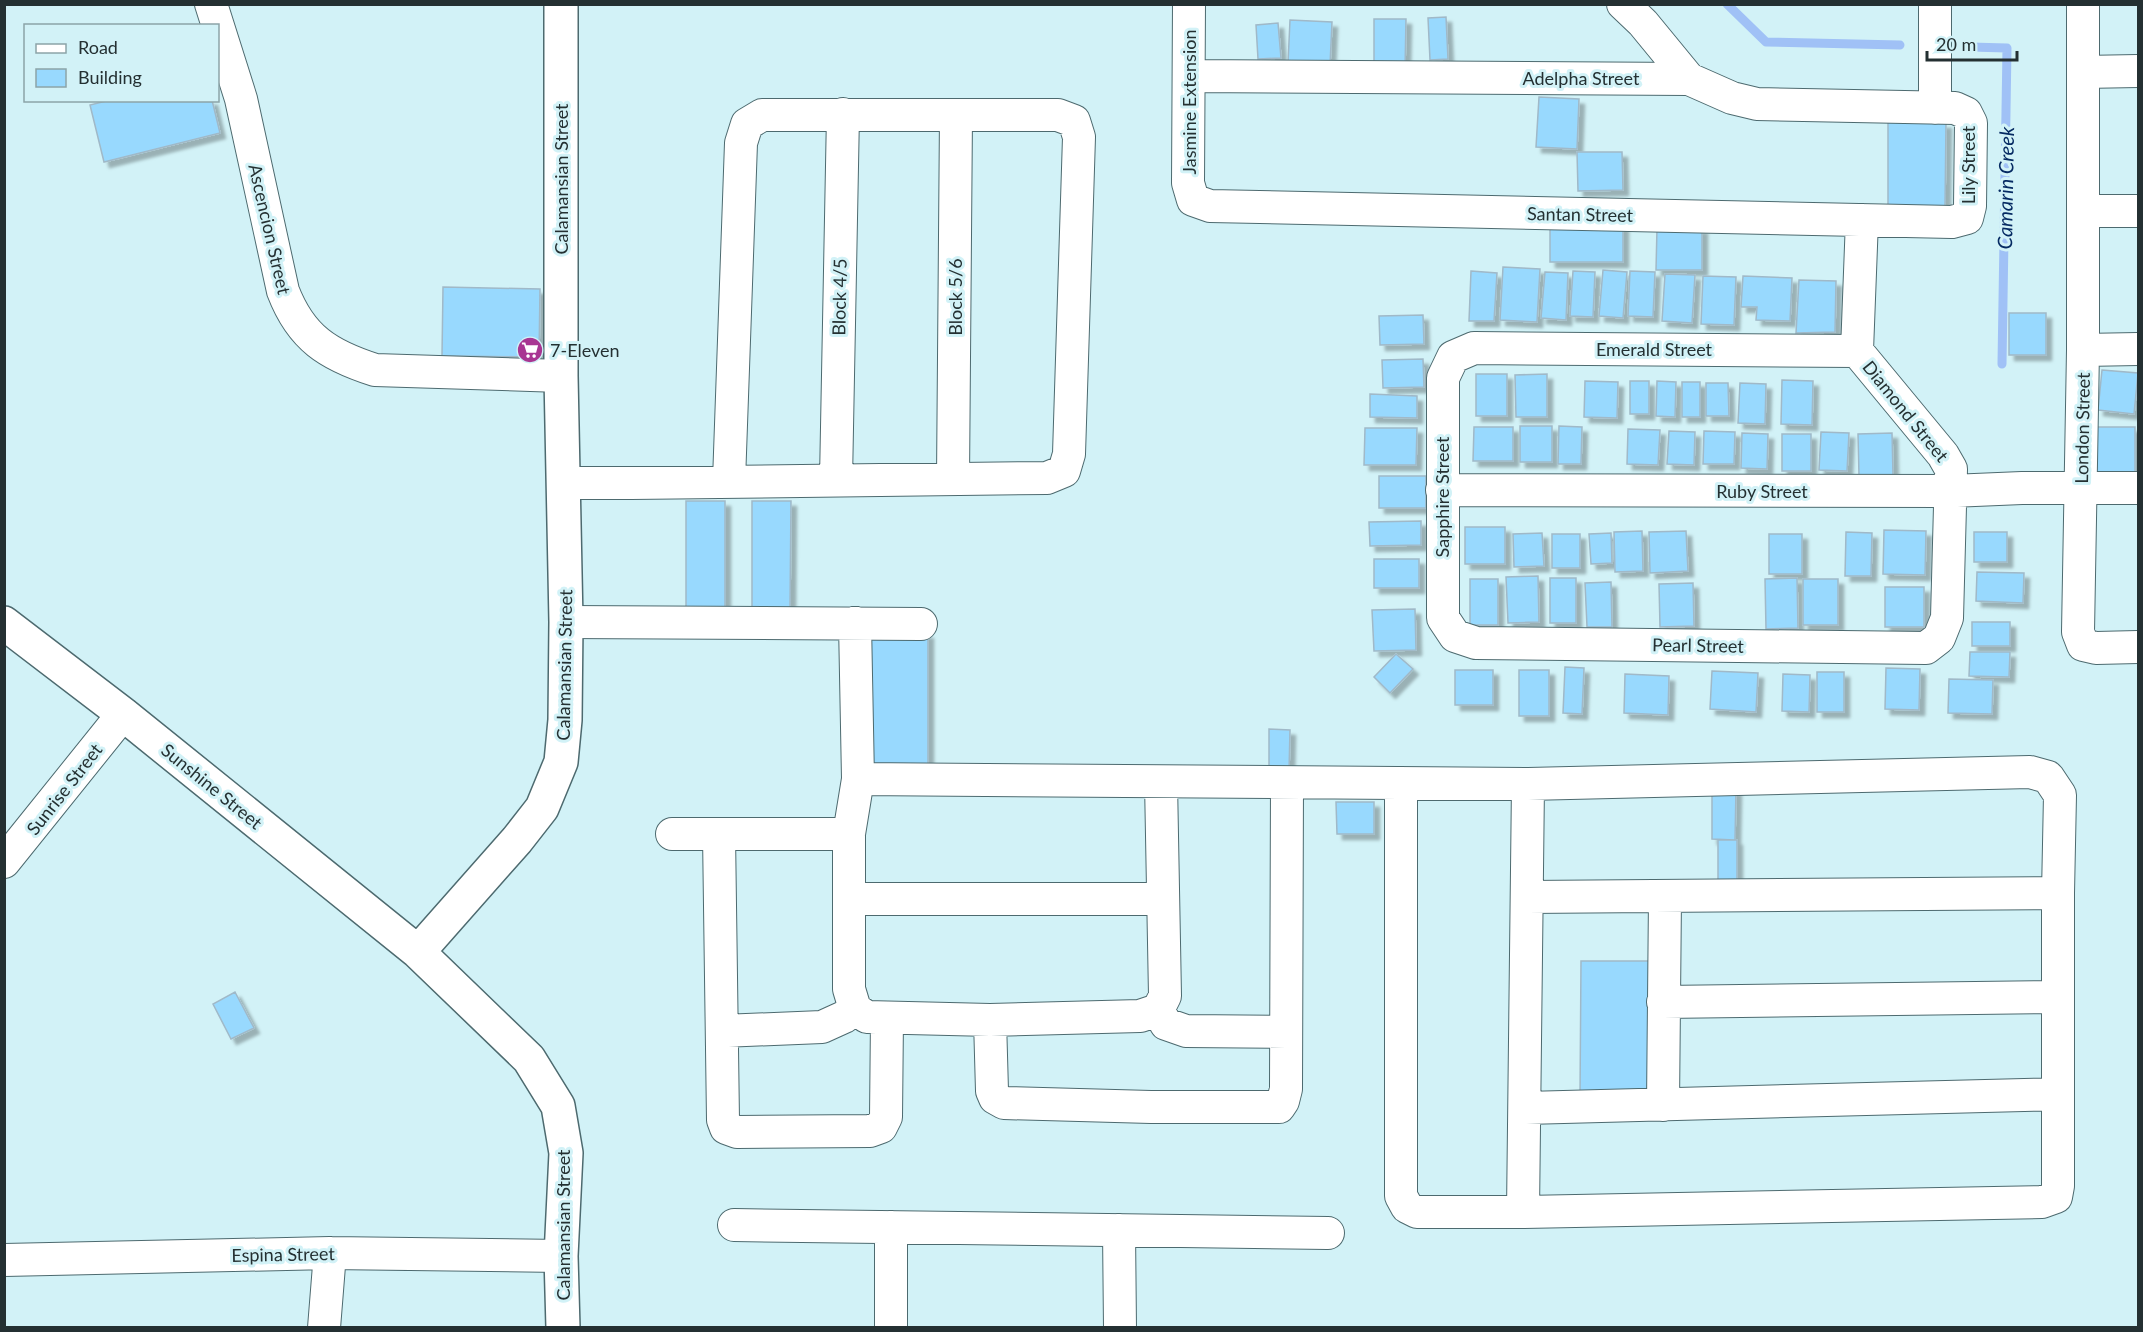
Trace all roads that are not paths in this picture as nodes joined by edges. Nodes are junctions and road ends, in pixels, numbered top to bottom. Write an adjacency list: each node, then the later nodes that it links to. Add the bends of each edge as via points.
1 (211, 4): 7 (street, Ascencion Street)
2 (561, 4): 26 (street, Calamansian Street)
3 (1189, 4): 11 (street, Jasmine Extension)
4 (1623, 4): 12 (street, via 1644,23)
5 (1935, 4): 13 (street)
6 (2083, 4): 9 (street, London Street)
7 (217, 24)
8 (219, 30): 26 (street, Ascencion Street, via 240,99 283,291 291,312 306,332 347,361 375,370)
9 (2083, 72): 10 (street); 18 (street, London Street)
10 (2139, 72)
11 (1189, 76): 12 (street, Adelpha Street); 17 (street, Jasmine Extension, via 1188,183)
12 (1689, 79): 13 (street, Adelpha Street, via 1757,104)
13 (1935, 108): 14 (street, Adelpha Street, via 1955,108)
14 (1966, 113): 20 (street, Lily Street, via 1971,123)
15 (843, 114): 16 (street); 28 (street, Block 4/5); 29 (street, via 762,115 747,124 741,143)
16 (956, 115): 27 (street, Block 5/6); 27 (street, via 1058,115 1074,121 1079,137 1069,454 1064,471 1047,478)
17 (1193, 200): 21 (street, Santan Street, via 1210,206)
18 (2084, 211): 19 (street); 23 (street, London Street)
19 (2139, 211)
20 (1967, 218): 21 (street, Santan Street, via 1952,222)
21 (1862, 220): 24 (street, Diamond Street)
22 (2139, 349): 23 (street)
23 (2083, 350): 31 (street, London Street)
24 (1857, 351): 25 (street, Emerald Street, via 1474,348); 34 (street, Diamond Street, via 1948,462)
25 (1454, 357): 33 (street, Sapphire Street, via 1443,378)
26 (561, 376): 30 (street, Calamansian Street)
27 (953, 479): 28 (street)
28 (836, 480): 29 (street)
29 (729, 481): 30 (street)
30 (563, 483): 35 (street, Calamansian Street)
31 (2081, 488): 32 (street, Ruby Street); 34 (street, Ruby Street); 41 (street, London Street, via 2078,632 2083,645)
32 (2139, 488)
33 (1442, 490): 34 (street, Ruby Street); 39 (street, Sapphire Street, via 1443,618)
34 (1951, 491): 40 (street, Diamond Street, via 1947,618)
35 (566, 622): 37 (street); 57 (street, Calamansian Street, via 561,762 542,808)
36 (4, 623): 42 (street, Sunshine Street)
37 (855, 623): 38 (street); 43 (street)
38 (921, 624)
39 (1455, 636): 40 (street, Pearl Street, via 1476,643 1926,648)
40 (1939, 638)
41 (2139, 647)
42 (123, 714): 51 (street, Sunrise Street); 57 (street, Sunshine Street)
43 (858, 779): 44 (street); 50 (street)
44 (1161, 782): 45 (street); 56 (street)
45 (1287, 783): 46 (street); 65 (street)
46 (1401, 783): 47 (street); 69 (street, via 1401,1196 1407,1207 1417,1212)
47 (1528, 784): 52 (street, via 2030,772 2048,777 2060,795); 53 (street)
48 (672, 834): 49 (street)
49 (719, 834): 50 (street); 64 (street)
50 (849, 834): 55 (street)
51 (4, 862)
52 (2058, 893): 54 (street); 58 (street)
53 (1527, 897): 54 (street); 68 (street)
54 (1665, 897): 59 (street)
55 (850, 899): 56 (street); 60 (street, via 849,989)
56 (1162, 899): 61 (street, via 1165,996)
57 (418, 952): 75 (street, Calamansian Street, via 529,1059 558,1107 566,1154)
58 (2058, 997): 59 (street); 66 (street)
59 (1663, 1002): 67 (street)
60 (855, 1009): 62 (street, via 867,1017); 64 (street, via 822,1027)
61 (1158, 1010): 63 (street, via 1140,1016); 65 (street, via 1166,1024 1186,1031)
62 (887, 1018): 63 (street); 64 (street, via 886,1117 881,1127 870,1131 736,1132 726,1128)
63 (990, 1020): 65 (street, via 992,1091 997,1100 1012,1104 1275,1108 1281,1105 1286,1089)
64 (722, 1031)
65 (1287, 1032)
66 (2058, 1094): 67 (street); 69 (street, via 2058,1186 2056,1197 2042,1202)
67 (1663, 1106): 68 (street)
68 (1526, 1108): 69 (street)
69 (1523, 1212)
70 (734, 1225): 71 (street)
71 (891, 1227): 72 (street); 79 (street)
72 (1119, 1230): 73 (street); 80 (street)
73 (1328, 1233)
74 (330, 1253): 75 (street, Espina Street); 76 (street, Espina Street); 77 (street)
75 (561, 1256): 78 (street, Calamansian Street)
76 (4, 1260)
77 (324, 1328)
78 (563, 1328)
79 (891, 1328)
80 (1120, 1328)

